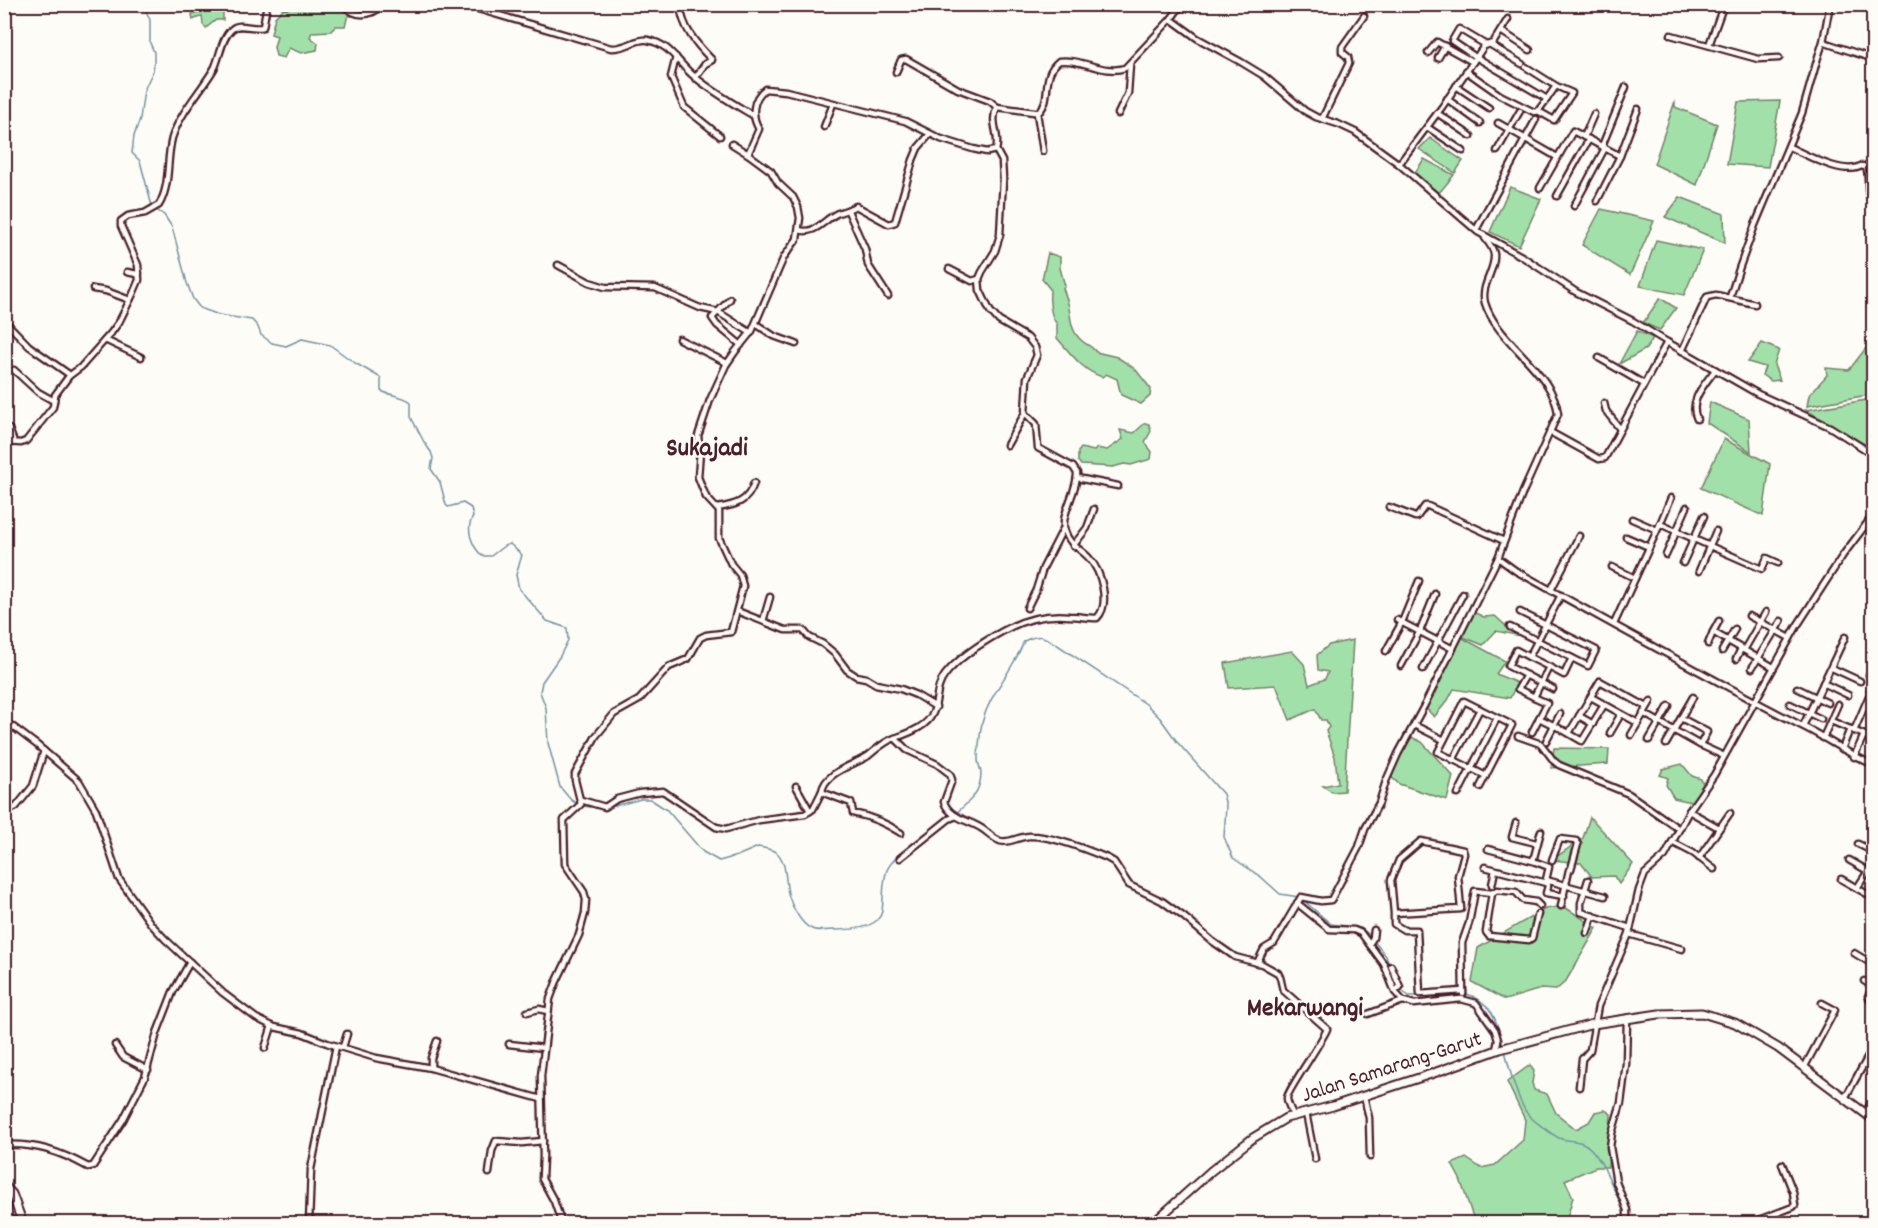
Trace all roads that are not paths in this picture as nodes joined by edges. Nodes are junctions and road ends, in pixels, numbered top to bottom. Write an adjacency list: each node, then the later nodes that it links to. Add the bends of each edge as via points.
1 (267, 4): 80 (street, via 263,27 230,30 214,68 176,128 159,206 125,218 120,224)
2 (342, 4): 3 (street, via 364,15)
3 (385, 4)
4 (449, 4): 20 (street, via 612,48 646,39 668,48)
5 (680, 4): 28 (street, via 689,34 712,60 705,63)
6 (1182, 4): 10 (street)
7 (1724, 4): 16 (street)
8 (1830, 4): 14 (street)
9 (1364, 16): 45 (street, via 1342,46 1349,63)
10 (1171, 19): 25 (street); 45 (street, via 1264,76 1297,106)
11 (1508, 20): 12 (street)
12 (1501, 31): 15 (street); 18 (street)
13 (1671, 35): 16 (street)
14 (1823, 42): 24 (street); 59 (street)
15 (1488, 45): 22 (street); 22 (street, via 1459,29 1452,42); 30 (street)
16 (1709, 45): 23 (street, via 1758,59)
17 (1445, 46): 19 (street, via 1437,42); 21 (street); 22 (street)
18 (1530, 50)
19 (1428, 53)
20 (676, 57): 28 (street); 53 (street, via 671,77 684,106)
21 (1438, 58)
22 (1474, 58): 26 (street); 33 (street)
23 (1779, 58)
24 (1874, 59)
25 (1130, 64): 40 (street, via 1115,70 1065,60 1057,62 1048,76 1043,107); 42 (street, via 1128,93)
26 (1466, 71): 29 (street); 39 (street, via 1500,94)
27 (896, 72): 35 (street, via 904,58)
28 (695, 78): 44 (street)
29 (1456, 86): 32 (street); 36 (street)
30 (1556, 86): 33 (street); 39 (street, via 1572,93 1554,120)
31 (1626, 87): 58 (street)
32 (1447, 99): 41 (street); 47 (street)
33 (1547, 99): 39 (street)
34 (833, 104): 44 (street, via 765,89 754,105); 49 (street); 52 (street, via 905,122)
35 (997, 106): 40 (street); 60 (street, via 993,117)
36 (1489, 108)
37 (1638, 109): 65 (street)
38 (1520, 111): 51 (street)
39 (1538, 111)
40 (1037, 113): 61 (street)
41 (1437, 113): 50 (street); 54 (street)
42 (1118, 114)
43 (1594, 114): 55 (street)
44 (754, 116): 64 (street, via 759,129)
45 (1322, 119): 67 (street, via 1355,132)
46 (1536, 119): 56 (street)
47 (1480, 123)
48 (1498, 123): 51 (street)
49 (824, 127)
50 (1427, 127): 62 (street); 67 (street)
51 (1509, 130): 56 (street); 63 (street)
52 (930, 134): 60 (street, via 973,149); 73 (street, via 913,160 895,222 889,224 858,206)
53 (720, 136)
54 (1471, 136)
55 (1586, 138): 58 (street); 66 (street, via 1573,131); 69 (street)
56 (1525, 139): 66 (street); 75 (street)
57 (732, 144): 64 (street)
58 (1603, 147): 65 (street); 72 (street)
59 (1789, 147): 71 (street, via 1847,169 1866,167 1868,195); 84 (street, via 1755,225)
60 (996, 150): 81 (street, via 1002,161 1003,179 1000,235)
61 (1043, 151)
62 (1463, 151)
63 (1497, 151)
64 (748, 154): 74 (street, via 771,171 796,202)
65 (1620, 156): 70 (street)
66 (1557, 157): 68 (street)
67 (1399, 165): 75 (street)
68 (1540, 188)
69 (1557, 196)
70 (1597, 201)
71 (1874, 203)
72 (1574, 206)
73 (848, 211): 74 (street, via 836,214 813,230); 83 (street, via 868,265)
74 (799, 230): 90 (street)
75 (1476, 230): 76 (street)
76 (1483, 235): 94 (street); 111 (street, via 1494,257 1484,291 1486,305 1503,334 1527,359 1553,398 1558,414)
77 (558, 265): 88 (street, via 597,285 655,288)
78 (949, 269): 81 (street, via 972,281)
79 (126, 272): 80 (street)
80 (140, 273): 86 (street)
81 (979, 279): 107 (street, via 990,311 1035,347 1027,378)
82 (93, 289): 86 (street)
83 (888, 296)
84 (1730, 297): 87 (street); 97 (street, via 1707,297)
85 (730, 299): 88 (street)
86 (130, 300): 93 (street)
87 (1755, 304)
88 (718, 312): 91 (street); 96 (street, via 712,320)
89 (4, 320): 103 (street, via 34,351)
90 (756, 324): 91 (street); 95 (street)
91 (750, 333): 96 (street)
92 (679, 339): 100 (street)
93 (105, 340): 98 (street); 103 (street)
94 (1666, 342): 97 (street); 104 (street)
95 (796, 344)
96 (741, 345): 100 (street)
97 (1682, 351): 102 (street)
98 (141, 357)
99 (1599, 358): 104 (street)
100 (727, 363): 122 (street, via 698,438 698,477 706,497)
101 (14, 370): 105 (street)
102 (1715, 370): 108 (street, via 1696,399); 115 (street, via 1830,427)
103 (70, 375): 105 (street)
104 (1644, 384): 110 (street)
105 (54, 401): 113 (street, via 26,441)
106 (1604, 403): 110 (street)
107 (1025, 413): 114 (street); 116 (street, via 1036,424 1038,448 1073,467)
108 (1697, 419)
109 (9, 429): 113 (street)
110 (1620, 429): 111 (street, via 1602,459)
111 (1550, 432): 135 (street)
112 (4, 442): 113 (street)
113 (14, 442)
114 (1006, 445)
115 (1874, 454)
116 (1077, 478): 118 (street); 128 (street)
117 (754, 483): 122 (street, via 746,498)
118 (1118, 486)
119 (1671, 498): 127 (street)
120 (1389, 507): 135 (street, via 1417,517 1428,506)
121 (1688, 507): 130 (street)
122 (717, 508): 153 (street, via 718,533 743,585)
123 (1094, 508): 136 (street, via 1087,528)
124 (1874, 514): 170 (street)
125 (1704, 516): 134 (street)
126 (1632, 519): 129 (street)
127 (1659, 524): 129 (street); 130 (street)
128 (1064, 529): 136 (street); 152 (street)
129 (1657, 530): 138 (street)
130 (1676, 531): 134 (street); 139 (street)
131 (1716, 531): 137 (street)
132 (1579, 536): 147 (street)
133 (1626, 537): 138 (street)
134 (1693, 539): 137 (street); 141 (street)
135 (1504, 541): 140 (street)
136 (1073, 546): 208 (street, via 1090,559 1096,570 1105,599 1101,614 1096,618 1042,616 1004,630 963,657 945,676 939,685)
137 (1710, 546): 142 (street, via 1762,569 1767,558); 144 (street)
138 (1649, 547): 145 (street)
139 (1666, 555)
140 (1498, 558): 147 (street); 175 (street)
141 (1683, 562)
142 (1778, 563)
143 (1611, 567): 145 (street)
144 (1699, 571)
145 (1635, 578): 163 (street)
146 (1419, 581): 158 (street)
147 (1551, 590): 150 (street)
148 (1435, 594): 167 (street)
149 (1463, 594): 172 (street)
150 (1561, 595): 162 (street); 163 (street)
151 (770, 597): 157 (street)
152 (1027, 608)
153 (737, 611): 157 (street); 256 (street, via 731,632 700,638 688,659 667,668 639,700 617,712 598,733 575,774)
154 (1520, 612): 162 (street)
155 (1766, 612): 161 (street)
156 (1749, 616): 161 (street)
157 (762, 621): 208 (street, via 785,630 803,630 856,676 916,694)
158 (1400, 621): 167 (street); 177 (street)
159 (1719, 621): 168 (street)
160 (1781, 621): 166 (street)
161 (1761, 622): 166 (street); 176 (street)
162 (1546, 624): 171 (street); 180 (street, via 1596,650 1588,666)
163 (1614, 624): 202 (street)
164 (1510, 627): 171 (street)
165 (1735, 629): 173 (street)
166 (1776, 630): 170 (street); 182 (street)
167 (1420, 631): 172 (street); 183 (street)
168 (1713, 633): 173 (street); 174 (street)
169 (1845, 637): 187 (street)
170 (1790, 638): 185 (street)
171 (1538, 640): 179 (street); 180 (street)
172 (1439, 641): 175 (street); 188 (street)
173 (1728, 641): 176 (street); 178 (street)
174 (1708, 644)
175 (1453, 649): 225 (street)
176 (1743, 650): 181 (street); 182 (street)
177 (1386, 651)
178 (1722, 651)
179 (1529, 657): 184 (street); 189 (street, via 1516,650 1508,666)
180 (1572, 658): 184 (street, via 1564,675)
181 (1736, 658)
182 (1758, 659): 185 (street); 186 (street)
183 (1401, 666)
184 (1549, 667): 192 (street)
185 (1773, 667): 202 (street)
186 (1752, 668)
187 (1832, 668): 191 (street); 193 (street)
188 (1423, 669)
189 (1526, 675): 192 (street); 197 (street, via 1518,689)
190 (1872, 678): 229 (street, via 1870,693)
191 (1860, 681)
192 (1541, 683): 195 (street); 197 (street)
193 (1823, 683): 196 (street); 200 (street)
194 (1797, 688): 200 (street)
195 (1553, 689)
196 (1848, 695)
197 (1534, 697): 216 (street, via 1547,703)
198 (1591, 697): 206 (street); 209 (street, via 1600,681); 215 (street)
199 (1693, 697): 218 (street)
200 (1816, 697): 203 (street); 212 (street)
201 (1651, 701): 209 (street)
202 (1754, 702): 226 (street); 246 (street)
203 (1828, 703)
204 (1790, 704): 212 (street)
205 (1838, 704): 220 (street)
206 (1604, 705): 214 (street); 224 (street)
207 (1669, 706): 222 (street)
208 (936, 707): 237 (street, via 919,728)
209 (1647, 707): 211 (street)
210 (1480, 709): 217 (street); 239 (street, via 1464,701); 248 (street)
211 (1643, 713): 222 (street); 223 (street)
212 (1809, 713): 219 (street); 226 (street)
213 (1560, 714): 227 (street)
214 (1621, 714): 223 (street); 231 (street)
215 (1579, 716): 224 (street); 232 (street)
216 (1539, 717): 227 (street); 230 (street)
217 (1497, 718): 250 (street); 251 (street, via 1512,725)
218 (1681, 718): 228 (street); 243 (street, via 1707,732)
219 (1821, 719)
220 (1831, 721): 229 (street); 238 (street)
221 (4, 722): 245 (street)
222 (1659, 722): 228 (street); 240 (street)
223 (1638, 723): 233 (street)
224 (1593, 724): 232 (street, via 1582,741)
225 (1414, 725): 239 (street); 295 (street, via 1331,900)
226 (1803, 726): 238 (street)
227 (1559, 728): 232 (street); 241 (street)
228 (1674, 730): 242 (street); 243 (street)
229 (1852, 730): 234 (street); 244 (street)
230 (1532, 732)
231 (1610, 733)
232 (1569, 734)
233 (1631, 735)
234 (1864, 735): 236 (street); 247 (street)
235 (1518, 736): 264 (street, via 1541,744 1559,765 1629,794)
236 (1873, 737)
237 (895, 738): 254 (street, via 834,774); 261 (street, via 907,750 950,774 952,780 944,802)
238 (1823, 738): 244 (street)
239 (1444, 740): 248 (street, via 1438,752)
240 (1649, 740)
241 (1546, 741)
242 (1666, 744)
243 (1700, 745): 246 (street)
244 (1842, 749): 247 (street)
245 (44, 751): 257 (street, via 33,786 16,807); 309 (street, via 79,781 96,810 119,879 158,932)
246 (1724, 756): 259 (street)
247 (1854, 757): 249 (street)
248 (1453, 760): 250 (street)
249 (1874, 765)
250 (1471, 769): 251 (street); 255 (street)
251 (1486, 776): 253 (street)
252 (796, 786): 258 (street)
253 (1480, 787)
254 (822, 791): 258 (street); 266 (street, via 849,801 853,813 886,823)
255 (1458, 794)
256 (581, 803): 258 (street, via 605,807 617,799 663,791 716,827 726,829); 321 (street, via 564,820 564,858 584,892 586,908)
257 (4, 807)
258 (810, 811)
259 (1689, 811): 263 (street); 264 (street)
260 (1730, 813): 263 (street)
261 (954, 814): 272 (street); 310 (street, via 1002,842 1030,836 1062,842 1107,858 1129,885 1162,901 1235,957)
262 (1516, 823): 268 (street, via 1512,837)
263 (1719, 828): 273 (street)
264 (1680, 829): 267 (street)
265 (1541, 831): 268 (street)
266 (902, 833)
267 (1672, 842): 273 (street); 304 (street, via 1665,856 1641,882)
268 (1536, 843): 275 (street)
269 (1858, 844): 271 (street)
270 (1488, 849): 275 (street)
271 (1874, 852)
272 (900, 858)
273 (1699, 858): 279 (street)
274 (1850, 860): 281 (street)
275 (1533, 861): 277 (street)
276 (1874, 862): 281 (street)
277 (1550, 863): 285 (street); 288 (street, via 1560,839 1576,841)
278 (1485, 867): 280 (street)
279 (1714, 869)
280 (1494, 870): 282 (street); 287 (street)
281 (1868, 872): 289 (street)
282 (1514, 875): 285 (street); 286 (street)
283 (1841, 879): 289 (street)
284 (1588, 880): 290 (street)
285 (1546, 882): 288 (street); 292 (street, via 1546,893)
286 (1512, 883)
287 (1492, 885)
288 (1566, 886): 290 (street); 292 (street)
289 (1857, 888): 294 (street)
290 (1585, 889): 293 (street); 302 (street, via 1581,912)
291 (1492, 893): 296 (street, via 1516,892 1523,900); 301 (street, via 1486,932 1489,936 1529,940); 316 (street, via 1476,888 1462,943)
292 (1564, 896): 297 (street)
293 (1605, 896)
294 (1873, 898)
295 (1299, 900): 306 (street, via 1329,929 1358,931); 310 (street, via 1274,943 1264,949)
296 (1540, 906)
297 (1562, 906)
298 (1461, 909): 299 (street); 300 (street); 300 (street, via 1458,876 1463,850 1421,842 1399,860 1391,880)
299 (1468, 909)
300 (1394, 913): 316 (street, via 1394,924 1404,930 1417,930 1420,994)
301 (1538, 914)
302 (1593, 916): 304 (street); 305 (street)
303 (1374, 930): 306 (street)
304 (1629, 931): 307 (street); 325 (street)
305 (1587, 933)
306 (1371, 941): 315 (street)
307 (1682, 949)
308 (1854, 953): 311 (street)
309 (189, 962): 326 (street, via 223,993); 339 (street, via 173,992)
310 (1257, 963): 347 (street, via 1278,973 1283,990 1327,1029 1287,1094)
311 (1874, 965)
312 (1391, 966): 315 (street)
313 (1864, 981): 314 (street)
314 (1874, 987): 320 (street, via 1868,996)
315 (1397, 990): 318 (street)
316 (1463, 991): 317 (street)
317 (1464, 998): 318 (street, via 1414,1004); 335 (street, via 1476,1003 1495,1030)
318 (1403, 1000): 323 (street)
319 (1821, 1003): 338 (street, via 1835,1010)
320 (1874, 1006)
321 (548, 1011): 322 (street); 334 (street)
322 (527, 1012)
323 (1368, 1014)
324 (1627, 1018): 325 (main road, Jalan Samarang-Garut); 338 (main road, Jalan Samarang-Garut, via 1671,1012 1702,1013 1735,1023); 361 (street, via 1621,1103 1610,1147 1616,1182 1627,1210)
325 (1593, 1024): 335 (main road, Jalan Samarang-Garut); 340 (street)
326 (272, 1026): 331 (street); 332 (street)
327 (347, 1034): 333 (street)
328 (437, 1041): 337 (street)
329 (509, 1044): 334 (street)
330 (115, 1045): 339 (street, via 123,1056)
331 (336, 1046): 333 (street); 358 (street, via 311,1169)
332 (265, 1047)
333 (342, 1047): 337 (street)
334 (544, 1048): 344 (street)
335 (1498, 1050): 341 (main road, Jalan Samarang-Garut)
336 (1868, 1057): 342 (street)
337 (431, 1068): 344 (street)
338 (1804, 1068): 342 (main road, Jalan Samarang-Garut)
339 (147, 1070): 350 (street, via 123,1120 92,1166 40,1147)
340 (1579, 1087)
341 (1364, 1096): 345 (main road, Jalan Samarang-Garut); 351 (street)
342 (1845, 1098): 346 (main road, Jalan Samarang-Garut)
343 (1874, 1098): 346 (street)
344 (541, 1099): 349 (street)
345 (1306, 1113): 347 (main road, Jalan Samarang-Garut); 352 (street)
346 (1865, 1114): 348 (main road, Jalan Samarang-Garut)
347 (1293, 1115): 360 (main road, Jalan Samarang-Garut, via 1253,1138 1210,1171)
348 (1874, 1120)
349 (543, 1141): 354 (street, via 496,1141); 359 (street, via 542,1179)
350 (4, 1145)
351 (1370, 1157)
352 (1315, 1159)
353 (1782, 1164): 362 (street, via 1794,1206)
354 (489, 1173)
355 (5, 1188): 356 (main road)
356 (22, 1221): 357 (street)
357 (8, 1224)
358 (309, 1224)
359 (562, 1224)
360 (1152, 1224)
361 (1627, 1224)
362 (1748, 1224)

